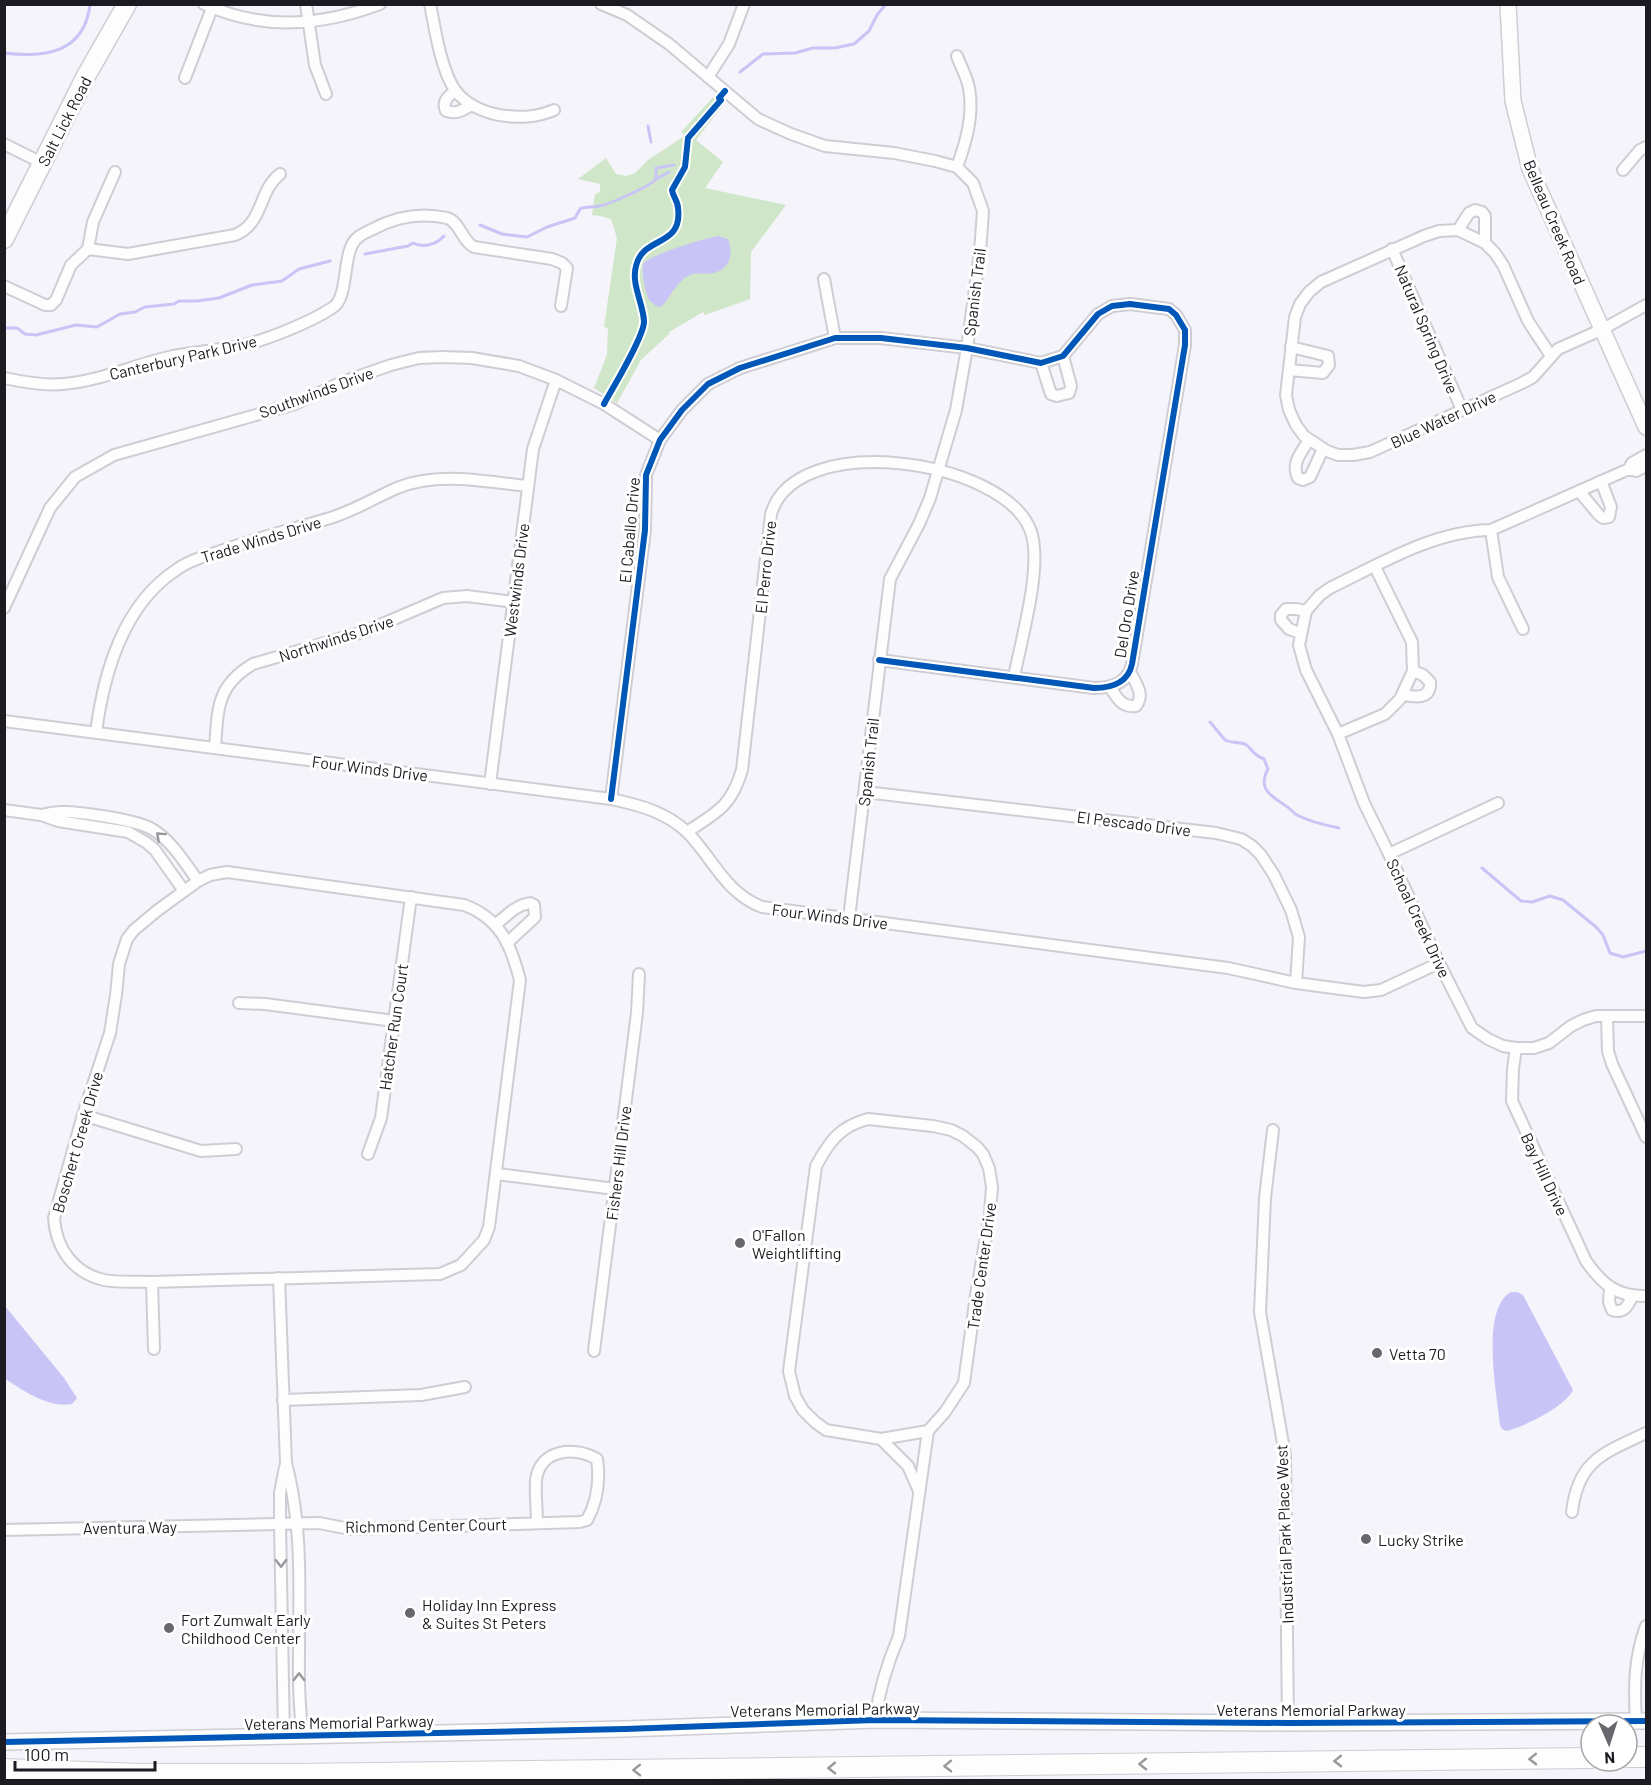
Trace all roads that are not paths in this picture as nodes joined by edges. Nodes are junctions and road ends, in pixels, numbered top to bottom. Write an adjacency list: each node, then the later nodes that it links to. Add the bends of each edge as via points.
1 (127, 4): 20 (main road, Salt Lick Road)
2 (306, 4): 10 (street)
3 (380, 4): 10 (street)
4 (430, 4): 14 (street, via 439,48)
5 (601, 4): 9 (street)
6 (744, 4): 12 (street, via 729,44)
7 (1508, 4): 34 (street, Belleau Creek Road, via 1513,101 1530,169)
8 (208, 6): 10 (street, via 261,21); 13 (street)
9 (628, 10): 12 (street)
10 (308, 23): 15 (street, via 315,65)
11 (957, 56): 21 (street, via 969,87 971,116)
12 (708, 77): 21 (street, via 758,119 791,134 825,146 894,153)
13 (185, 78)
14 (455, 91): 16 (street); 16 (street, via 445,101 446,111 454,114)
15 (326, 94)
16 (471, 105): 17 (street, via 488,113 519,118)
17 (554, 110)
18 (4, 144): 20 (street)
19 (1647, 147): 22 (street)
20 (42, 163): 26 (main road, Salt Lick Road)
21 (957, 167): 37 (street, Spanish Trail, via 973,183 983,211)
22 (1623, 170)
23 (115, 172): 28 (street, via 93,222)
24 (280, 174): 28 (street, via 270,182 252,224 243,232 128,254)
25 (1458, 230): 27 (street); 27 (street, via 1469,213 1482,213); 29 (street, Blue Water Drive, via 1439,231)
26 (4, 239)
27 (1485, 243): 39 (street, via 1503,265 1528,321)
28 (88, 249): 31 (street, via 71,265 51,305)
29 (1392, 249): 36 (street, Blue Water Drive, via 1321,282 1309,292 1295,317); 44 (street, Natural Spring Drive)
30 (824, 279): 35 (street)
31 (4, 286)
32 (1647, 305): 34 (street, Blue Water Drive)
33 (561, 306): 42 (street, Canterbury Park Drive, via 567,268 562,263 474,247 467,244 450,219 409,215 359,236 347,257 335,307 298,326 243,346 172,356 82,381 61,384)
34 (1603, 329): 39 (street, Blue Water Drive); 45 (street, Belleau Creek Road)
35 (835, 338): 37 (street, El Caballo Drive, via 881,338); 46 (street, El Caballo Drive, via 740,368 708,384)
36 (1291, 347): 41 (street, Blue Water Drive); 41 (street, via 1328,356 1329,366 1323,373)
37 (967, 348): 40 (street, El Caballo Drive); 52 (street, Spanish Trail, via 956,410)
38 (1064, 356): 40 (street); 40 (street, via 1069,393 1051,394); 65 (street, Del Oro Drive, via 1098,314 1112,306 1169,309 1185,330)
39 (1551, 356): 44 (street, Blue Water Drive, via 1533,377)
40 (1046, 362)
41 (1288, 370): 47 (street, Blue Water Drive, via 1289,410)
42 (4, 378)
43 (556, 380): 46 (street, Southwinds Drive, via 604,404); 54 (street, Westwinds Drive, via 533,448); 59 (street, Southwinds Drive, via 519,366 472,358 419,358 352,378 295,404 114,455 75,477 50,508)
44 (1462, 410): 48 (street, Blue Water Drive, via 1370,452 1338,455)
45 (1647, 427)
46 (660, 440): 75 (street, El Caballo Drive, via 646,475 645,530)
47 (1309, 440): 48 (street, Blue Water Drive); 48 (street, via 1294,468 1298,478 1310,477)
48 (1323, 449)
49 (1647, 455): 51 (street)
50 (1647, 466): 51 (street, via 1636,471)
51 (1629, 469): 53 (street)
52 (939, 470): 63 (street, Spanish Trail, via 919,524 890,579); 66 (street, El Perro Drive, via 985,487 1005,500 1024,517 1030,530 1034,545 1033,582); 79 (street, El Perro Drive, via 879,461 841,465 810,473 782,492 771,514 742,770 722,809)
53 (1602, 481): 55 (street); 55 (street, via 1611,507 1609,516 1599,515)
54 (528, 486): 58 (street, Westwinds Drive); 70 (street, Trade Winds Drive, via 436,478 417,482 339,516 243,542 177,569 157,584 133,613 113,656 100,699)
55 (1579, 491): 56 (street)
56 (1491, 530): 57 (street, via 1472,530 1436,540); 61 (street, via 1498,577)
57 (1375, 567): 60 (street, via 1330,588); 64 (street, via 1412,642)
58 (514, 602): 72 (street, Northwinds Drive, via 467,596 443,598 366,631 253,664 229,682 218,712); 73 (street, Westwinds Drive)
59 (4, 608)
60 (1306, 611): 62 (street, Schoal Creek Drive); 62 (street, via 1286,609 1281,615 1284,625)
61 (1524, 629)
62 (1300, 633): 71 (street, Schoal Creek Drive, via 1306,670)
63 (879, 660): 66 (street); 74 (street, Spanish Trail)
64 (1413, 671): 68 (street); 68 (street, via 1423,675 1431,687 1422,696)
65 (1130, 672): 67 (street, Del Oro Drive, via 1121,683); 67 (street, Del Oro Drive, via 1141,697 1136,706 1120,702)
66 (1014, 677): 67 (street)
67 (1110, 687)
68 (1403, 695): 71 (street, via 1385,714)
69 (4, 721): 70 (street, Four Winds Drive)
70 (96, 732): 72 (street, Four Winds Drive)
71 (1338, 734): 80 (street, Schoal Creek Drive, via 1364,803)
72 (215, 748): 73 (street, Four Winds Drive)
73 (490, 784): 75 (street, Four Winds Drive)
74 (865, 792): 84 (street, Spanish Trail); 89 (street, El Pescado Drive, via 1241,839 1262,855 1291,910 1299,937)
75 (611, 799): 79 (street, Four Winds Drive, via 648,808)
76 (1498, 803): 80 (street)
77 (4, 810): 78 (street)
78 (40, 815): 81 (street, one-way to 78, via 153,829 138,823 60,812); 82 (street, via 136,836 155,850)
79 (687, 832): 84 (street, Four Winds Drive, via 729,886 750,902 762,907)
80 (1389, 854): 87 (street, Schoal Creek Drive)
81 (198, 881): 82 (street, Boschert Creek Drive); 83 (street, Boschert Creek Drive, via 227,872 244,873)
82 (184, 891): 95 (street, Boschert Creek Drive, via 134,930 123,948 110,1033)
83 (411, 897): 85 (street, Boschert Creek Drive, via 464,905 486,915); 93 (street, Hatcher Run Court)
84 (849, 918): 89 (street, Four Winds Drive, via 1228,968)
85 (495, 925): 86 (street, Boschert Creek Drive); 86 (street, via 522,905 534,905 535,918)
86 (507, 942): 100 (street, Boschert Creek Drive, via 520,980)
87 (1439, 963): 89 (street, Four Winds Drive, via 1381,990 1364,992); 94 (street, Schoal Creek Drive, via 1472,1028 1503,1046)
88 (639, 974): 101 (street, Fishers Hill Drive)
89 (1296, 983)
90 (239, 1003): 93 (street)
91 (1607, 1016): 92 (street, Schoal Creek Drive); 94 (street, Schoal Creek Drive, via 1583,1020 1549,1044); 97 (street, via 1612,1064)
92 (1647, 1016)
93 (394, 1020): 99 (street, Hatcher Run Court, via 381,1118)
94 (1516, 1048): 104 (street, Bay Hill Drive, via 1512,1101 1517,1114 1586,1261)
95 (83, 1115): 98 (street, via 201,1151); 103 (street, Boschert Creek Drive, via 54,1218 59,1245 73,1264 88,1275 106,1281)
96 (1273, 1131): 126 (street, Industrial Park Place West, via 1265,1198 1260,1312 1285,1455)
97 (1647, 1137)
98 (236, 1149)
99 (368, 1154)
100 (497, 1174): 101 (street); 102 (street, Boschert Creek Drive, via 484,1240 461,1265 440,1274)
101 (615, 1189): 108 (street, Fishers Hill Drive)
102 (279, 1278): 103 (street, Boschert Creek Drive); 110 (street)
103 (152, 1282): 107 (street)
104 (1610, 1288): 105 (street, Bay Hill Drive); 105 (street, Bay Hill Drive, via 1609,1302 1612,1310 1618,1312 1625,1310)
105 (1633, 1295): 106 (street, Bay Hill Drive)
106 (1647, 1296)
107 (154, 1349)
108 (594, 1351)
109 (465, 1387): 110 (street, via 421,1395)
110 (284, 1400): 114 (street)
111 (928, 1431): 113 (street, Trade Center Drive); 113 (street, Trade Center Drive, via 964,1383 990,1214 989,1168 977,1147 951,1130 868,1119 834,1137 816,1166 789,1371 795,1396 815,1422 826,1430); 115 (street)
112 (1647, 1433): 116 (street, via 1589,1466 1577,1486)
113 (881, 1439): 115 (street, via 908,1466)
114 (286, 1463): 117 (street); 119 (street, via 280,1493)
115 (919, 1491): 124 (street, via 900,1636 878,1693)
116 (1572, 1512)
117 (297, 1523): 118 (street, Richmond Center Court, via 350,1529); 119 (street, Richmond Center Court); 128 (street, one-way to 117)
118 (537, 1523): 118 (street, via 587,1520 596,1496 597,1459 573,1451 549,1457 536,1480)
119 (280, 1524): 120 (street, Aventura Way); 122 (street)
120 (255, 1525): 121 (street, Aventura Way); 122 (street)
121 (4, 1530)
122 (280, 1543): 127 (street, one-way to 127)
123 (1647, 1626): 125 (street, via 1635,1665)
124 (875, 1720): 126 (street, Veterans Memorial Parkway); 128 (street, Veterans Memorial Parkway, via 625,1730)
125 (1641, 1721): 126 (street, Veterans Memorial Parkway)
126 (1288, 1723)
127 (284, 1736): 128 (street, Veterans Memorial Parkway); 129 (street, Veterans Memorial Parkway)
128 (302, 1736)
129 (4, 1742)
130 (1579, 1758): 131 (highway, one-way to 131, via 295,1774)
131 (4, 1769)

